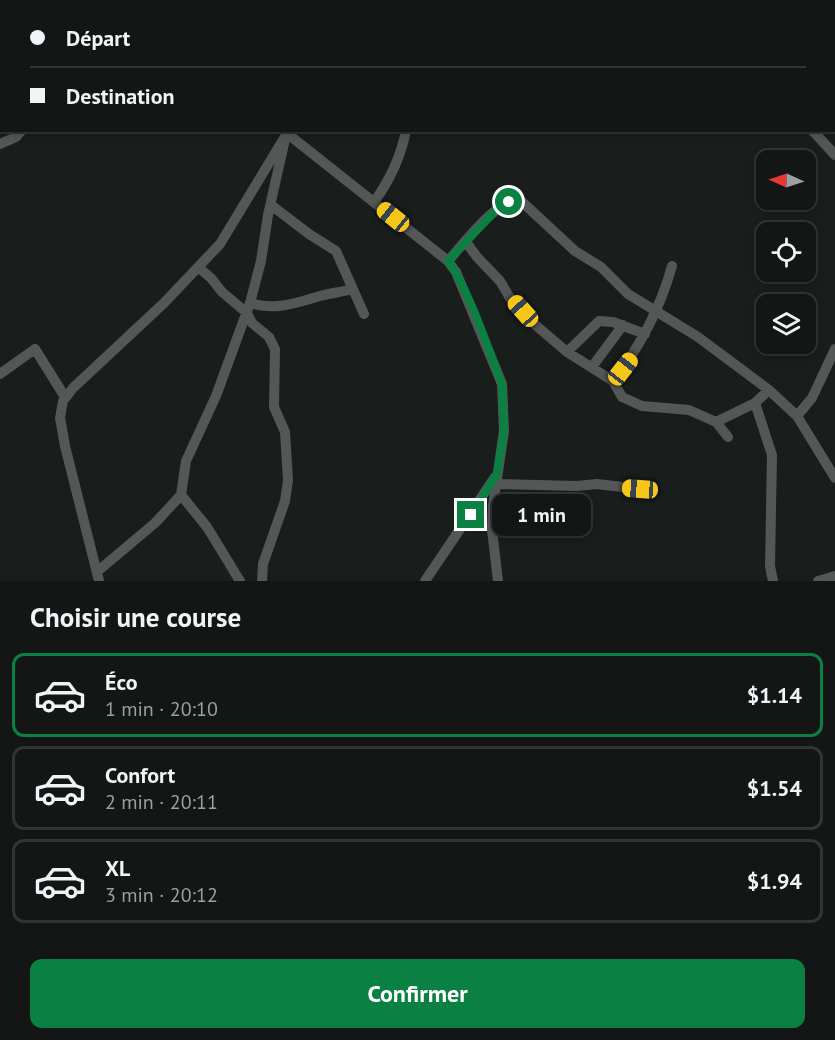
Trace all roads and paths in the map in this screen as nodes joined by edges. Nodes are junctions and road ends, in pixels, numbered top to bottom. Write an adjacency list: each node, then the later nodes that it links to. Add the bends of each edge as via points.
1 (20, 132): 5 (street)
2 (406, 132): 7 (street, via 393,172)
3 (815, 132): 6 (street)
4 (285, 133): 7 (street); 8 (street); 12 (street, via 220,244)
5 (1, 143)
6 (835, 155)
7 (374, 202): 10 (street)
8 (271, 205): 13 (street, via 336,251); 14 (street)
9 (466, 242): 10 (street); 15 (street, via 499,207 520,200 628,294); 20 (street, via 532,322)
10 (448, 261): 31 (street, via 502,384 504,431)
11 (672, 266): 15 (street)
12 (198, 267): 14 (street, via 222,292); 25 (street)
13 (353, 290): 14 (street, via 294,305); 16 (street)
14 (249, 308): 33 (street, via 186,461); 37 (street, via 252,323 269,337 275,349 274,407 285,432 288,464 285,501 263,564)
15 (655, 311): 18 (street); 24 (street, via 698,337)
16 (364, 314)
17 (623, 325): 18 (street); 20 (street, via 598,321); 21 (street)
18 (645, 334): 23 (street, via 633,357)
19 (835, 349): 27 (street, via 812,398)
20 (567, 352): 21 (street)
21 (592, 367): 23 (street)
22 (0, 374): 25 (street, via 35,349)
23 (613, 381): 28 (street, via 622,397 642,406 689,410)
24 (769, 390): 26 (street); 27 (street)
25 (65, 397): 34 (street, via 60,409 64,446)
26 (754, 403): 28 (street); 40 (street, via 772,455)
27 (797, 416): 30 (street)
28 (716, 422): 29 (street)
29 (728, 437)
30 (835, 478)
31 (496, 479): 32 (street); 38 (street); 39 (street, via 492,530)
32 (640, 489)
33 (182, 495): 34 (street); 36 (street)
34 (98, 576)
35 (835, 576): 41 (street)
36 (240, 581)
37 (262, 581)
38 (425, 581)
39 (498, 581)
40 (772, 581)
41 (818, 581)

